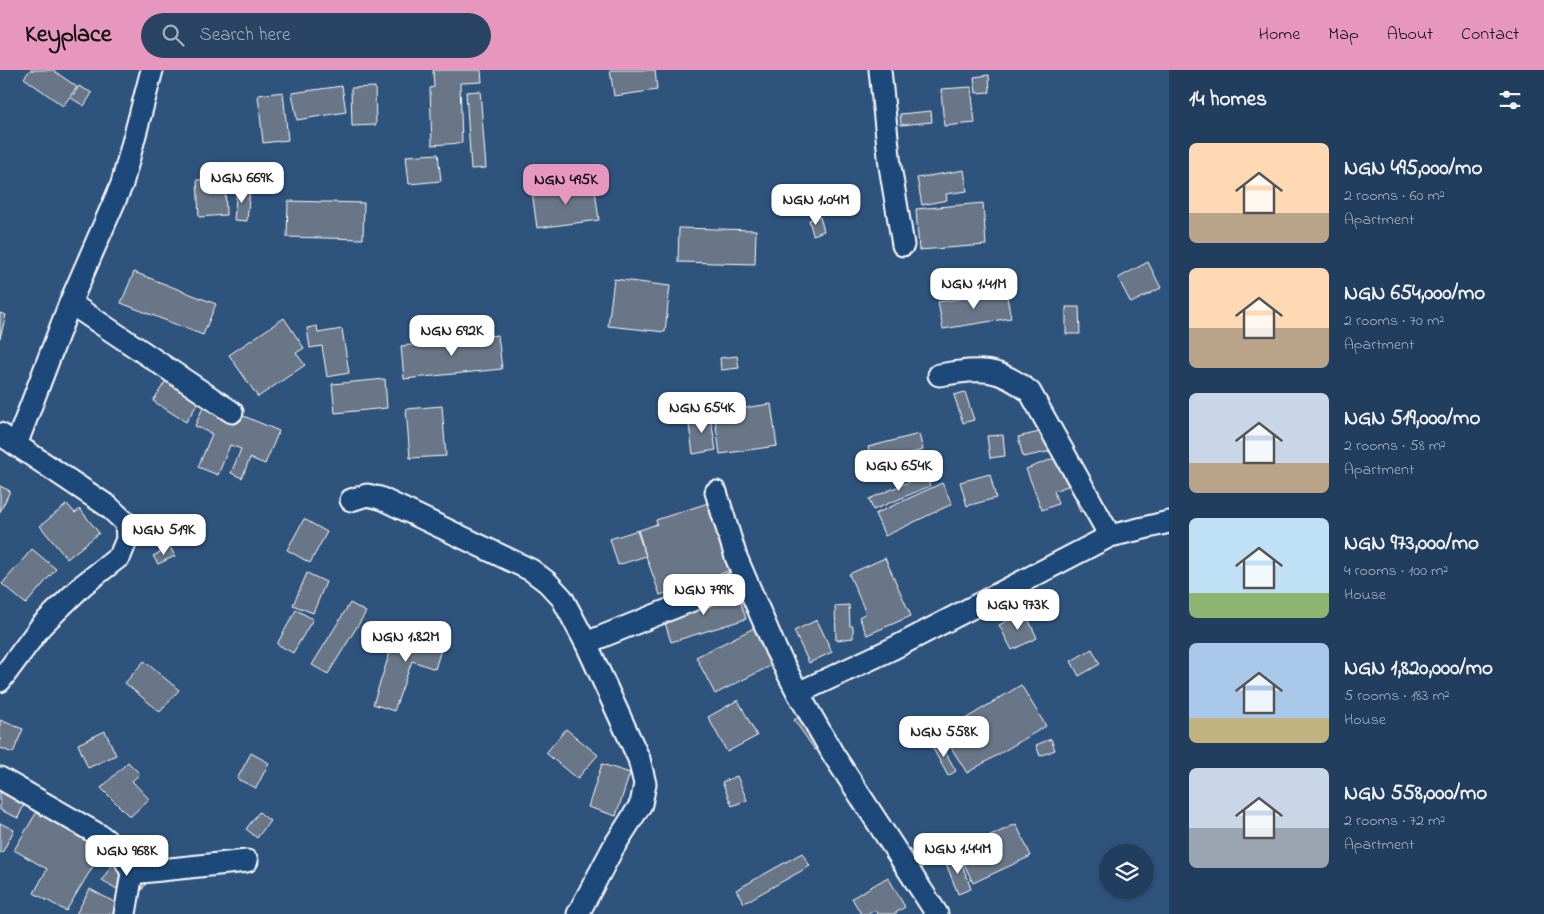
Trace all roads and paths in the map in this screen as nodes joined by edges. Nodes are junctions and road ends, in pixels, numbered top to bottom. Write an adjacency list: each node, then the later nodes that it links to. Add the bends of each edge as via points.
1 (152, 70): 4 (street, via 122,184)
2 (880, 70): 3 (street, via 890,166)
3 (903, 245)
4 (70, 303): 6 (street); 7 (street)
5 (939, 375): 11 (street, via 969,370 994,371 1016,380 1030,392)
6 (232, 412)
7 (8, 439): 14 (street, via 109,507 126,523 127,539 120,556 83,584 40,626)
8 (716, 492): 12 (street)
9 (351, 500): 13 (street, via 367,495 380,498 531,570 562,598)
10 (1169, 522): 11 (street)
11 (1110, 536): 15 (street, via 894,648)
12 (745, 579): 13 (street); 15 (street)
13 (586, 643): 20 (street, via 639,759 645,784 641,804)
14 (0, 681)
15 (798, 693): 21 (street, via 833,754)
16 (0, 778): 18 (street, via 102,836 122,852)
17 (247, 861): 18 (street)
18 (132, 873): 19 (street)
19 (124, 914)
20 (578, 914)
21 (937, 914)

